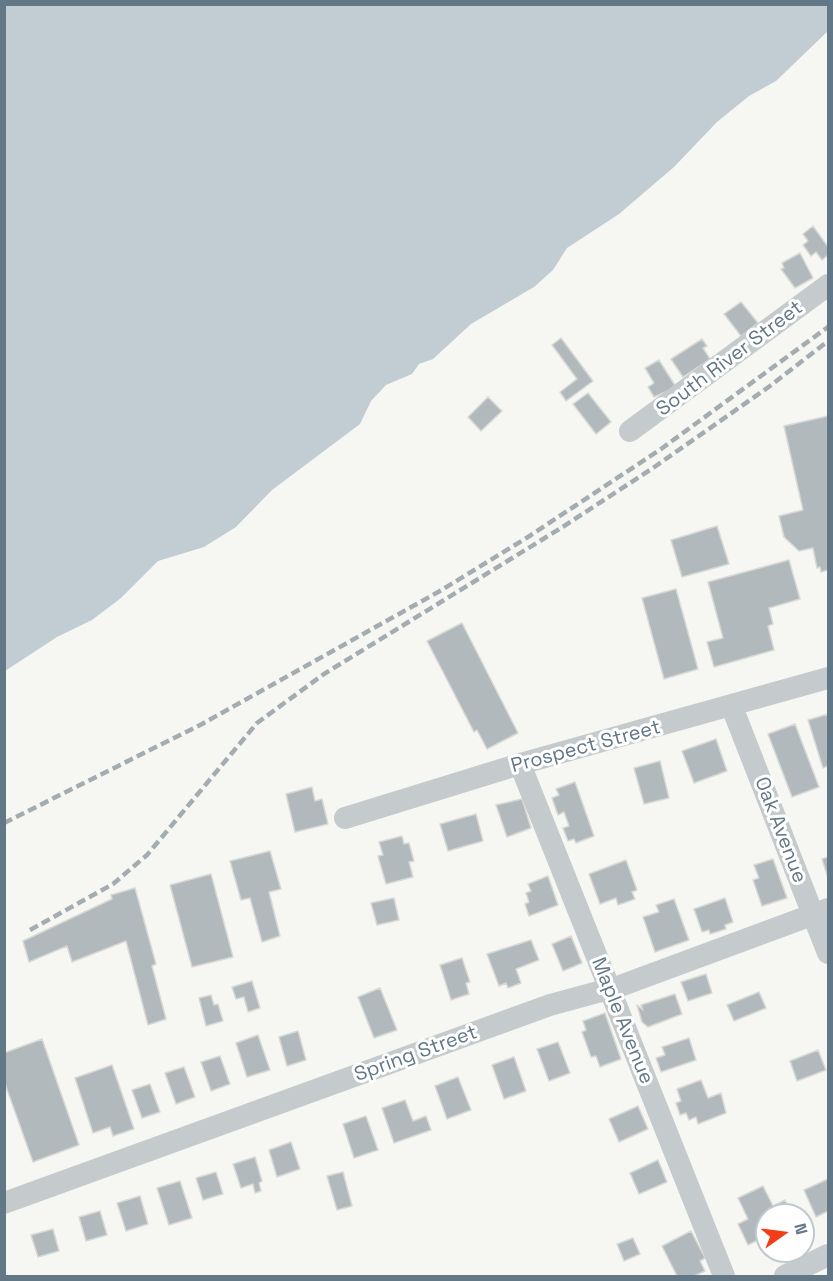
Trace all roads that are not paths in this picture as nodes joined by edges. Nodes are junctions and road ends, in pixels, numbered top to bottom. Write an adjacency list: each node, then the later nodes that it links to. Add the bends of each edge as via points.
1 (828, 285): 2 (street, South River Street)
2 (630, 431)
3 (828, 678): 4 (street, Prospect Street)
4 (732, 707): 5 (street, Prospect Street); 7 (street, Oak Avenue)
5 (520, 764): 6 (street, Prospect Street); 9 (street, Maple Avenue)
6 (345, 818)
7 (821, 912): 8 (street, Oak Avenue); 9 (street, Spring Street)
8 (828, 953)
9 (609, 988): 10 (street, Spring Street, via 550,1005); 12 (street, Maple Avenue)
10 (4, 1203)
11 (828, 1255): 13 (street)
12 (724, 1276)
13 (785, 1276)

